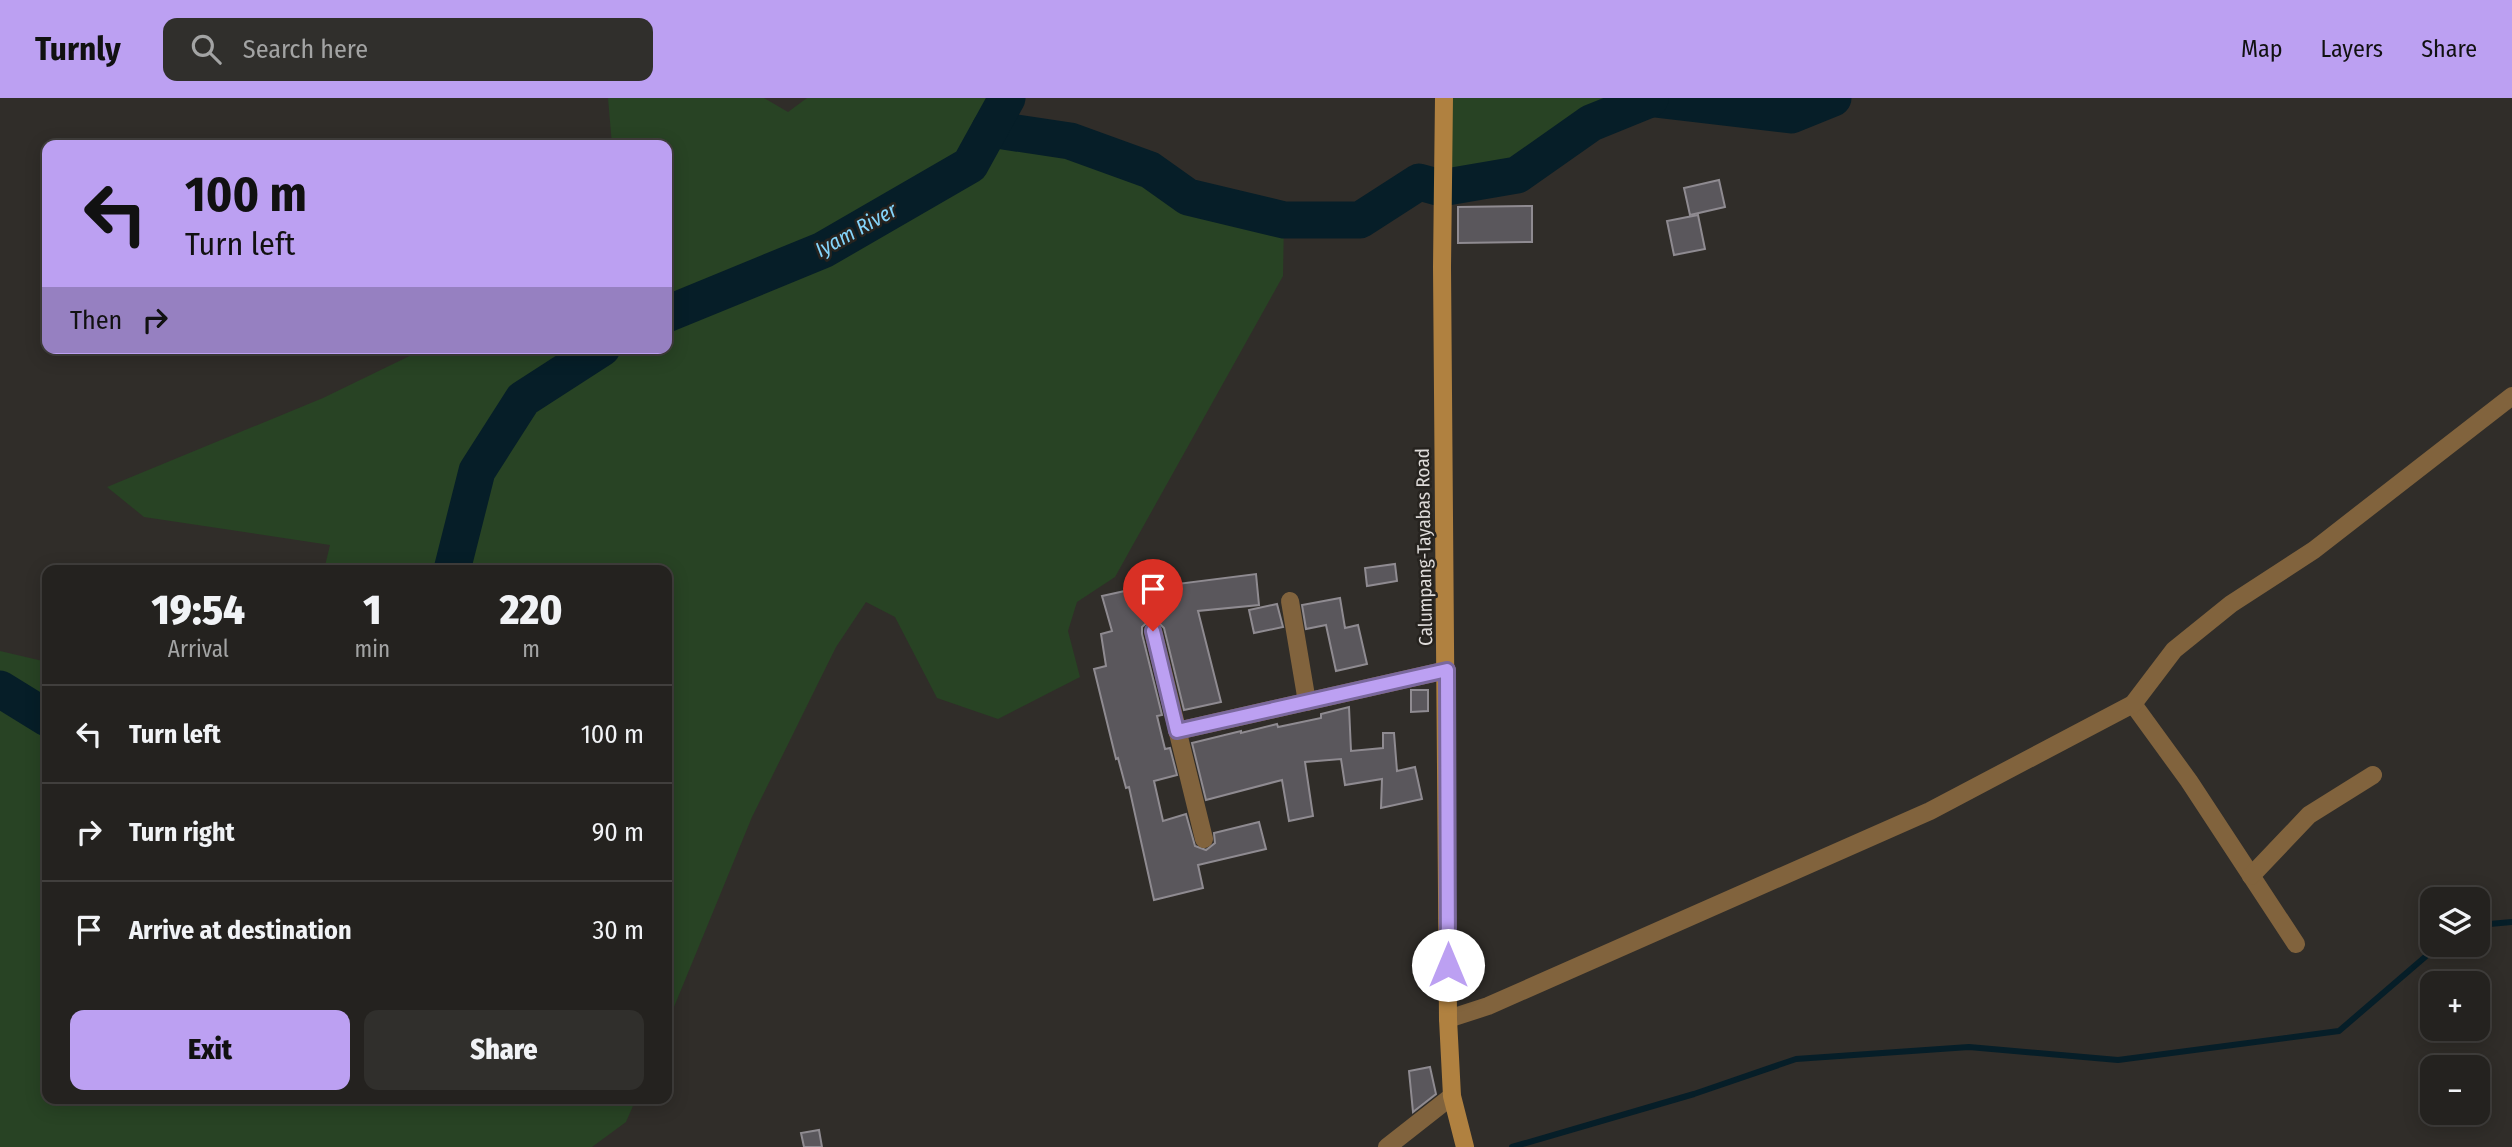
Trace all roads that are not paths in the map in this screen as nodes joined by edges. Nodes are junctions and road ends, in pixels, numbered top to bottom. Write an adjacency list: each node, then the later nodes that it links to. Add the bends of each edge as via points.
1 (1444, 98): 5 (main road, Calumpang-Tayabas Road)
2 (2512, 396): 7 (street, via 2314,550 2231,604 2174,650)
3 (1290, 601): 6 (street)
4 (1153, 631): 8 (street)
5 (1447, 670): 6 (street); 13 (main road, Calumpang-Tayabas Road)
6 (1307, 702): 8 (street)
7 (2133, 704): 11 (street); 13 (street, via 1930,811 1488,1006)
8 (1177, 731): 10 (street)
9 (2373, 775): 11 (street, via 2309,815)
10 (1204, 839)
11 (2251, 876): 12 (street)
12 (2296, 944)
13 (1448, 1019): 14 (main road, Calumpang-Tayabas Road)
14 (1452, 1096): 15 (street); 16 (main road, Calumpang-Tayabas Road)
15 (1387, 1147)
16 (1465, 1147)

